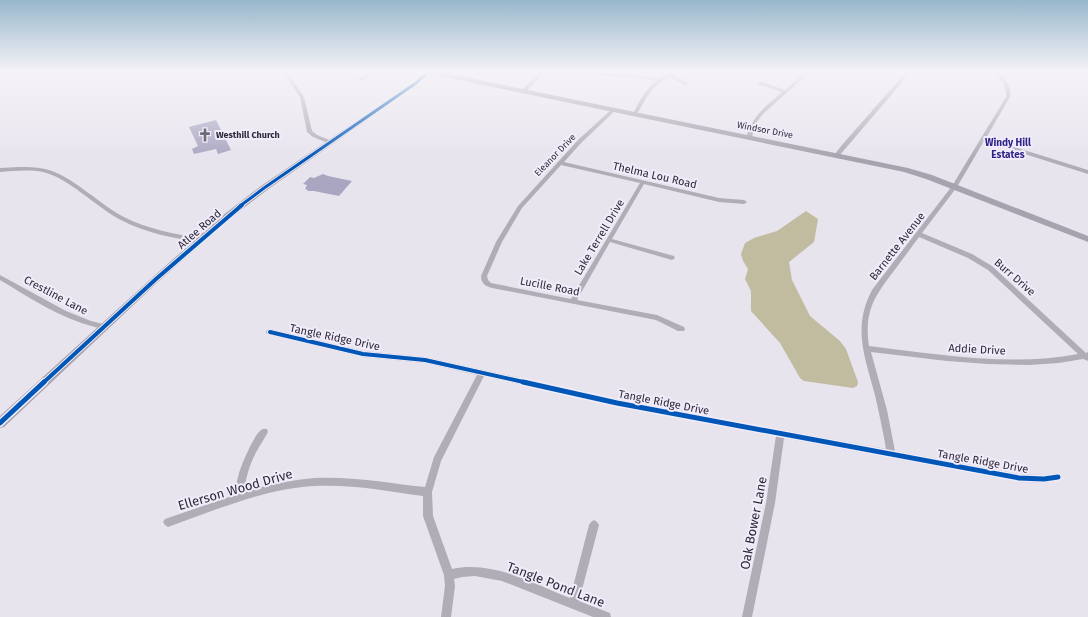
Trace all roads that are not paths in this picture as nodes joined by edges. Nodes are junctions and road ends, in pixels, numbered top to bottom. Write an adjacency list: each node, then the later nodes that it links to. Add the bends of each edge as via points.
1 (303, 101): 12 (street, via 310,132)
2 (390, 101): 12 (street, Atlee Road)
3 (570, 101): 8 (street, Windsor Drive)
4 (643, 101): 9 (street)
5 (776, 101): 10 (street, via 757,118)
6 (884, 101): 13 (street)
7 (1005, 101): 11 (street, Barnette Avenue)
8 (614, 110): 9 (street, Windsor Drive); 14 (street, Eleanor Drive, via 580,141)
9 (635, 114): 10 (street, Windsor Drive)
10 (749, 137): 13 (street, Windsor Drive)
11 (983, 139): 16 (street); 18 (street, Barnette Avenue)
12 (330, 142): 23 (street, Atlee Road, via 264,188)
13 (837, 155): 18 (street, Windsor Drive, via 905,170)
14 (561, 163): 17 (street, Thelma Lou Road); 20 (street, Eleanor Drive)
15 (0, 170): 23 (street, via 32,169 47,172 122,219 158,231)
16 (1088, 172)
17 (643, 182): 19 (street, Thelma Lou Road, via 719,200); 24 (street, Lake Terrell Drive)
18 (954, 187): 21 (street, Barnette Avenue); 22 (street, Windsor Drive)
19 (744, 202)
20 (513, 216): 27 (street, Lucille Road, via 492,256 484,276 486,282 494,286)
21 (918, 234): 31 (street, Barnette Avenue, via 874,292 868,304 863,328); 32 (street, Burr Drive, via 970,256 990,268)
22 (1088, 239)
23 (200, 240): 28 (street, Atlee Road)
24 (609, 240): 25 (street); 27 (street, Lake Terrell Drive)
25 (672, 258)
26 (0, 277): 28 (street, Crestline Lane, via 71,317)
27 (572, 302): 29 (street, Lucille Road, via 657,318)
28 (104, 327): 34 (street, Atlee Road)
29 (681, 329)
30 (270, 332): 33 (street, Tangle Ridge Drive, via 363,354 425,360)
31 (865, 348): 32 (street, Addie Drive, via 920,356 986,361 1040,361); 37 (street, Barnette Avenue)
32 (1087, 357)
33 (482, 372): 36 (street, Tangle Ridge Drive); 39 (street, via 437,460)
34 (0, 423)
35 (264, 432): 40 (street, via 244,469)
36 (780, 434): 37 (street, Tangle Ridge Drive); 47 (street, Oak Bower Lane, via 771,501)
37 (891, 454): 38 (street, Tangle Ridge Drive, via 1019,478)
38 (1058, 477)
39 (428, 492): 40 (street, Ellerson Wood Drive, via 314,482); 43 (street, via 428,516)
40 (239, 498): 41 (street, Ellerson Wood Drive)
41 (168, 522)
42 (594, 525): 44 (street)
43 (449, 575): 44 (street, Tangle Pond Lane, via 463,571 492,574); 45 (street)
44 (574, 605): 46 (street, Tangle Pond Lane)
45 (446, 617)
46 (606, 617)
47 (747, 617)

